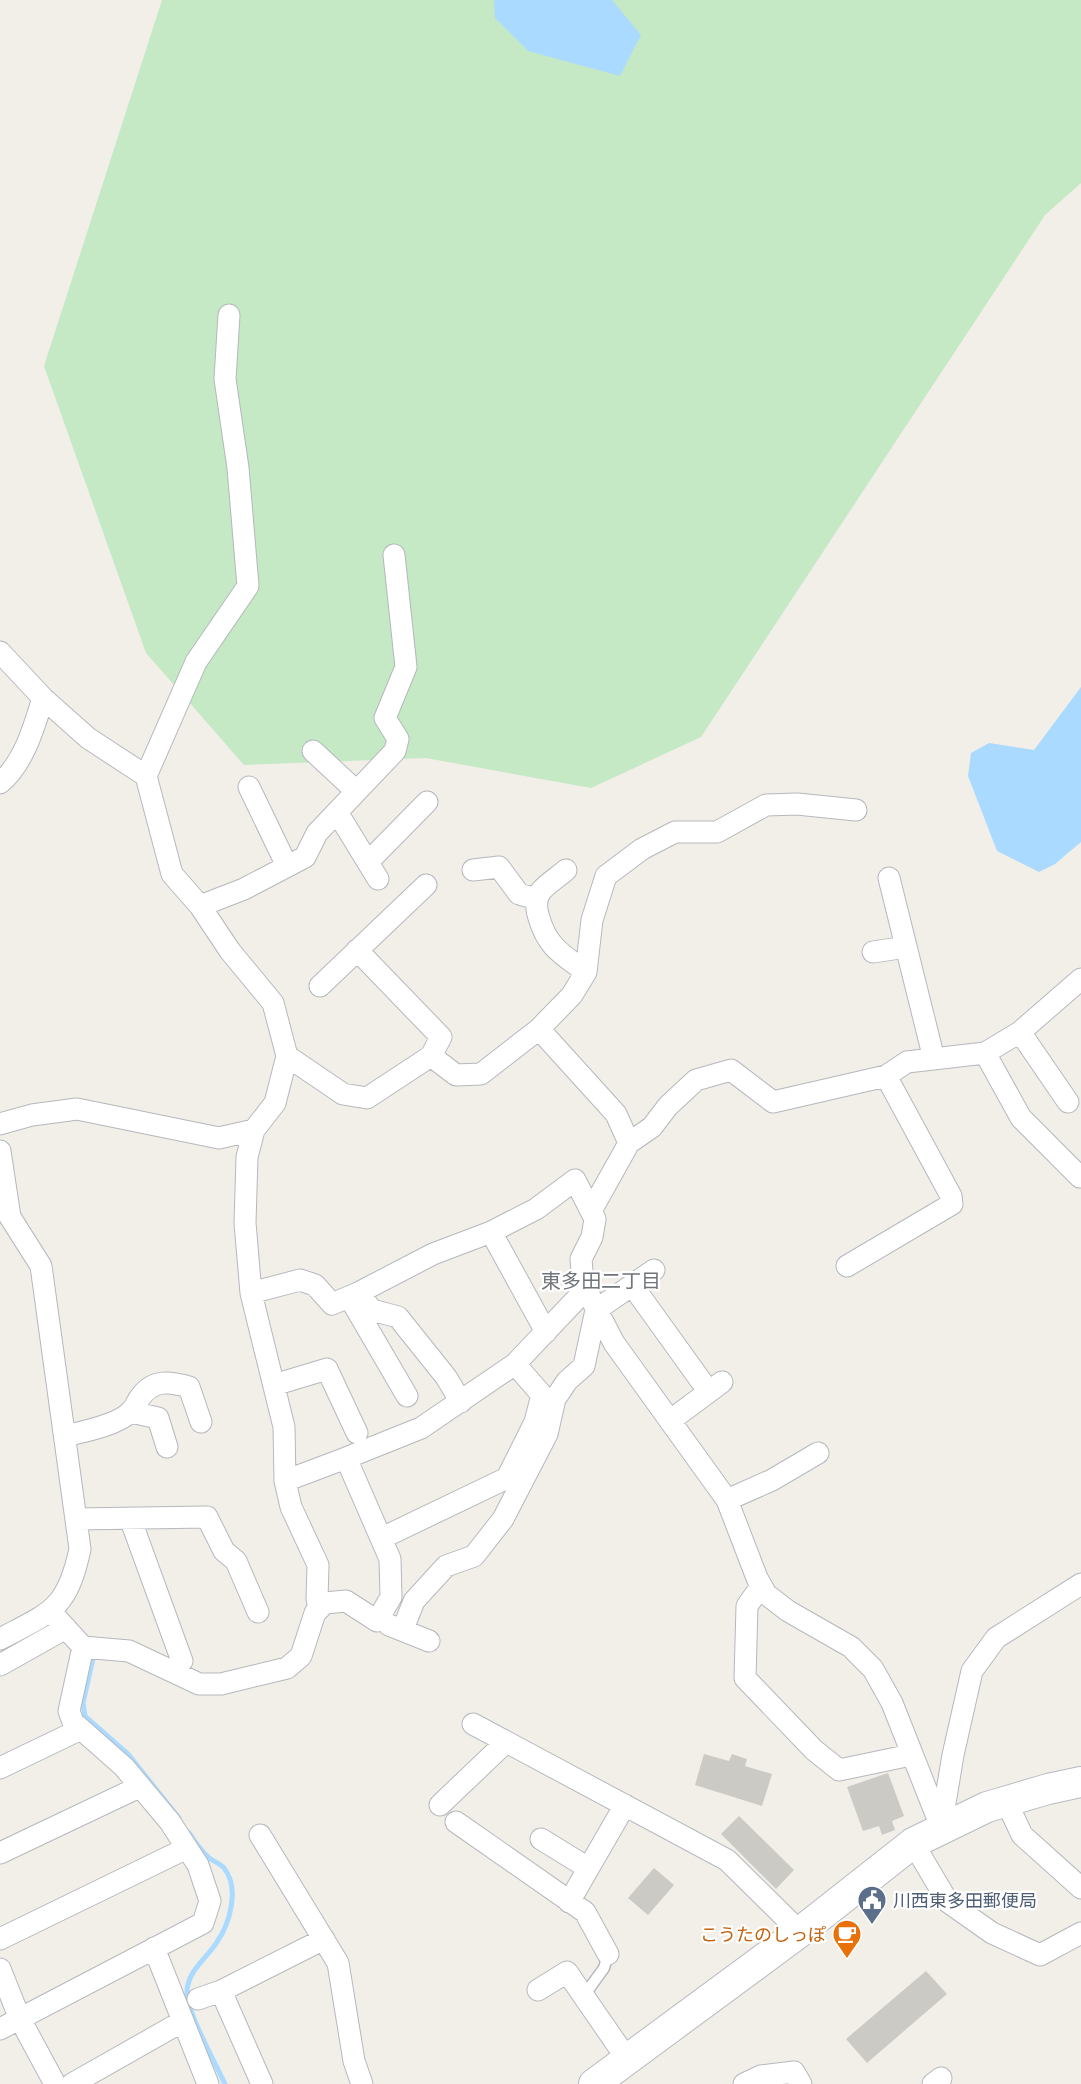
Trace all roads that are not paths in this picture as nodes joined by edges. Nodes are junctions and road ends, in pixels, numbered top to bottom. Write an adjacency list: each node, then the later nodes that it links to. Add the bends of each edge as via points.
1 (229, 315): 6 (street, via 225,379 238,468 248,586 196,662)
2 (394, 555): 9 (street, via 406,667 385,718 398,739 395,751)
3 (0, 652): 4 (street)
4 (44, 698): 6 (street, via 88,738); 7 (street, via 16,764)
5 (313, 751): 9 (street)
6 (146, 776): 19 (street, via 172,874)
7 (0, 783)
8 (249, 787): 13 (street)
9 (356, 791): 12 (street)
10 (427, 801): 12 (street, via 373,871)
11 (856, 810): 23 (street, via 766,805 717,832 675,832 642,849 606,876 592,920)
12 (337, 812): 13 (street, via 317,833 305,857)
13 (287, 866): 19 (street)
14 (473, 870): 18 (street, via 499,867 519,894)
15 (566, 870): 18 (street)
16 (889, 878): 20 (street)
17 (426, 885): 21 (street)
18 (537, 899): 23 (street, via 545,938)
19 (200, 906): 29 (street, via 230,951 273,1003)
20 (906, 947): 22 (street); 31 (street)
21 (357, 950): 25 (street); 30 (street, via 441,1037)
22 (873, 952)
23 (586, 972): 26 (street, via 572,995)
24 (1079, 982): 27 (street)
25 (320, 986)
26 (539, 1029): 30 (street, via 481,1074 456,1075); 36 (street, via 616,1114)
27 (1020, 1032): 28 (street); 33 (street)
28 (985, 1053): 31 (street); 38 (street, via 1021,1118)
29 (287, 1056): 30 (street, via 344,1094 367,1098); 35 (street, via 275,1103)
30 (431, 1056)
31 (934, 1059): 32 (street, via 907,1062)
32 (886, 1076): 36 (street, via 773,1102 731,1070 696,1080 652,1127); 41 (street, via 952,1204)
33 (1068, 1102)
34 (0, 1124): 35 (street, via 77,1109 219,1137)
35 (254, 1130): 45 (street, via 247,1157 245,1223)
36 (629, 1143): 39 (street)
37 (0, 1151): 57 (street, via 10,1217 41,1266)
38 (1078, 1181)
39 (591, 1211): 40 (street, via 575,1180 536,1209); 44 (street, via 595,1219 592,1238 581,1259)
40 (491, 1232): 46 (street, via 432,1254); 48 (street)
41 (847, 1266)
42 (654, 1270): 43 (street)
43 (632, 1285): 47 (street); 54 (street, via 715,1387)
44 (585, 1290): 47 (street); 48 (street)
45 (251, 1293): 46 (street, via 300,1280 315,1285 332,1304); 50 (street)
46 (354, 1295): 51 (street); 52 (street, via 372,1310 398,1317)
47 (596, 1310): 54 (street, via 614,1343); 73 (street, via 584,1366 555,1399 547,1434 503,1519 474,1556 446,1566 414,1601)
48 (546, 1332): 49 (street)
49 (515, 1364): 52 (street); 65 (street, via 542,1395 535,1422 507,1478)
50 (274, 1385): 56 (street, via 327,1369); 61 (street, via 284,1427)
51 (407, 1396)
52 (461, 1402): 60 (street, via 421,1428)
53 (131, 1412): 55 (street, via 140,1396 167,1381 189,1387); 57 (street, via 92,1430); 58 (street, via 158,1418)
54 (671, 1420): 62 (street)
55 (201, 1422)
56 (357, 1433)
57 (65, 1436): 64 (street)
58 (167, 1447)
59 (818, 1453): 62 (street)
60 (346, 1458): 61 (street); 65 (street)
61 (285, 1481): 68 (street, via 291,1507 318,1565)
62 (727, 1500): 67 (street)
63 (130, 1518): 64 (street); 70 (street, via 207,1517 224,1551 236,1561); 77 (street)
64 (76, 1519): 69 (street, via 80,1549 74,1579)
65 (382, 1538): 71 (street, via 390,1559 391,1598)
66 (1081, 1584): 90 (street, via 996,1638 972,1671)
67 (761, 1586): 82 (street, via 788,1611 851,1647 873,1669 892,1703); 82 (street, via 747,1606 745,1678 814,1750 839,1770)
68 (319, 1609): 71 (street, via 325,1603 346,1601); 76 (street, via 300,1656 287,1668 221,1684 199,1684 129,1651)
69 (51, 1612): 72 (street); 74 (street)
70 (258, 1612)
71 (377, 1621): 73 (street)
72 (66, 1628): 76 (street); 78 (street)
73 (403, 1629): 75 (street)
74 (0, 1639)
75 (429, 1641)
76 (83, 1647): 80 (street, via 69,1711 73,1722)
77 (182, 1662)
78 (0, 1665)
79 (473, 1724): 81 (street)
80 (81, 1728): 83 (street); 85 (street, via 124,1767)
81 (506, 1742): 87 (street); 88 (street)
82 (911, 1755): 90 (street)
83 (0, 1768)
84 (1081, 1782): 86 (street)
85 (139, 1787): 94 (street); 95 (street)
86 (1006, 1802): 90 (street); 97 (street, via 1022,1835)
87 (441, 1805)
88 (625, 1805): 96 (street); 99 (street, via 727,1860)
89 (456, 1822): 98 (street)
90 (941, 1827): 93 (street)
91 (260, 1835): 102 (street)
92 (541, 1839): 96 (street)
93 (914, 1843): 99 (street); 100 (street, via 948,1902 992,1933 1040,1955)
94 (187, 1848): 101 (street); 103 (street, via 198,1865 210,1901 203,1923)
95 (0, 1853)
96 (588, 1868): 98 (street)
97 (1081, 1888)
98 (569, 1902): 104 (street, via 585,1912)
99 (800, 1932): 113 (street)
100 (1081, 1933)
101 (0, 1939)
102 (324, 1940): 107 (street); 118 (street, via 338,1963 354,2061)
103 (154, 1948): 110 (street); 111 (street)
104 (608, 1954): 108 (lane, via 604,1968)
105 (0, 1969): 110 (street)
106 (537, 1990): 108 (street, via 567,1972)
107 (221, 1991): 109 (street); 117 (street)
108 (583, 1997): 113 (street)
109 (198, 1999)
110 (20, 2019): 112 (street); 114 (street)
111 (183, 2021): 115 (street); 116 (street)
112 (0, 2029)
113 (614, 2074)
114 (55, 2084)
115 (72, 2084)
116 (208, 2084)
117 (262, 2084)
118 (362, 2084)
119 (744, 2084): 120 (street, via 761,2076 794,2072)
120 (801, 2084)

